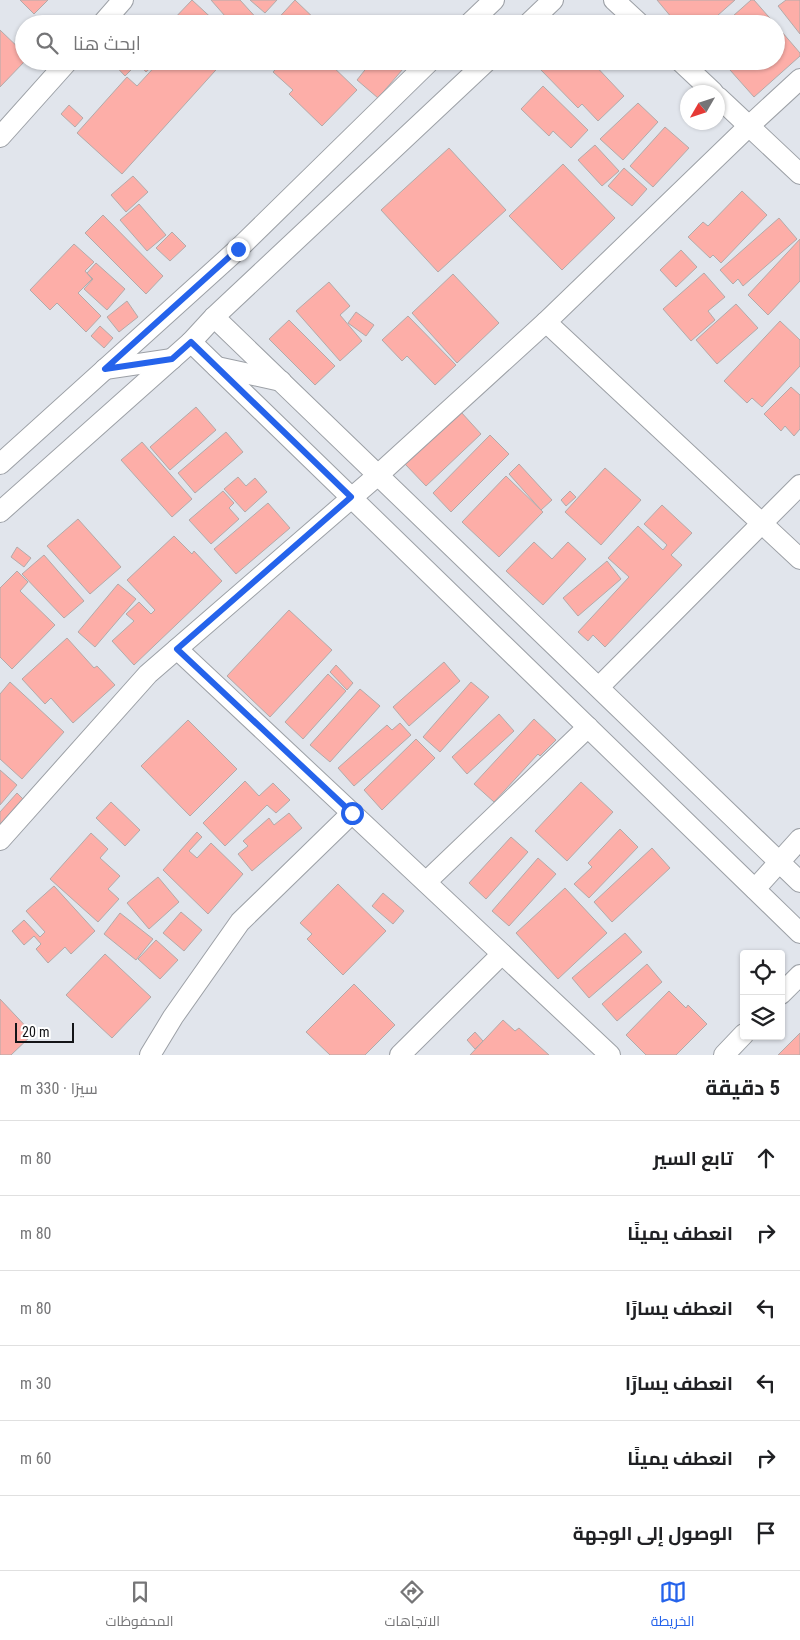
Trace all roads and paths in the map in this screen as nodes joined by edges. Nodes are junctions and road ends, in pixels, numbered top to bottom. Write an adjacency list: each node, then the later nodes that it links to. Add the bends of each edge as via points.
1 (123, 0): 5 (street)
2 (494, 0): 6 (street)
3 (553, 0): 7 (street)
4 (614, 0): 8 (street)
5 (110, 15)
6 (478, 15)
7 (537, 15)
8 (630, 15)
9 (60, 70): 17 (street)
10 (421, 70): 24 (street, via 238,249)
11 (477, 70): 19 (street)
12 (690, 70): 14 (street)
13 (800, 79): 16 (street)
14 (706, 85)
15 (725, 104): 16 (street)
16 (748, 126): 18 (street); 20 (street)
17 (0, 138)
18 (800, 174)
19 (214, 317): 21 (street); 25 (street)
20 (546, 322): 27 (street); 31 (street)
21 (191, 342): 22 (street); 23 (street)
22 (172, 359): 24 (street); 30 (street)
23 (218, 367): 25 (street); 29 (street)
24 (105, 369): 26 (street)
25 (281, 381): 27 (street)
26 (0, 464)
27 (378, 475): 29 (street); 34 (street)
28 (800, 485): 31 (street)
29 (351, 497): 33 (street); 35 (street)
30 (4, 504)
31 (762, 524): 32 (street); 34 (street)
32 (800, 559)
33 (177, 649): 36 (street); 38 (street, via 148,674)
34 (598, 687): 39 (street)
35 (588, 727): 40 (street); 42 (street)
36 (352, 813): 40 (street); 48 (street, via 240,922)
37 (800, 839): 39 (street)
38 (0, 840)
39 (779, 862): 41 (street); 42 (street)
40 (426, 882): 44 (street)
41 (800, 882)
42 (755, 889): 43 (street)
43 (800, 933)
44 (502, 954): 49 (street); 50 (street)
45 (800, 974): 46 (street)
46 (785, 990)
47 (740, 1038): 51 (street)
48 (150, 1055)
49 (400, 1055)
50 (610, 1055)
51 (724, 1055)

